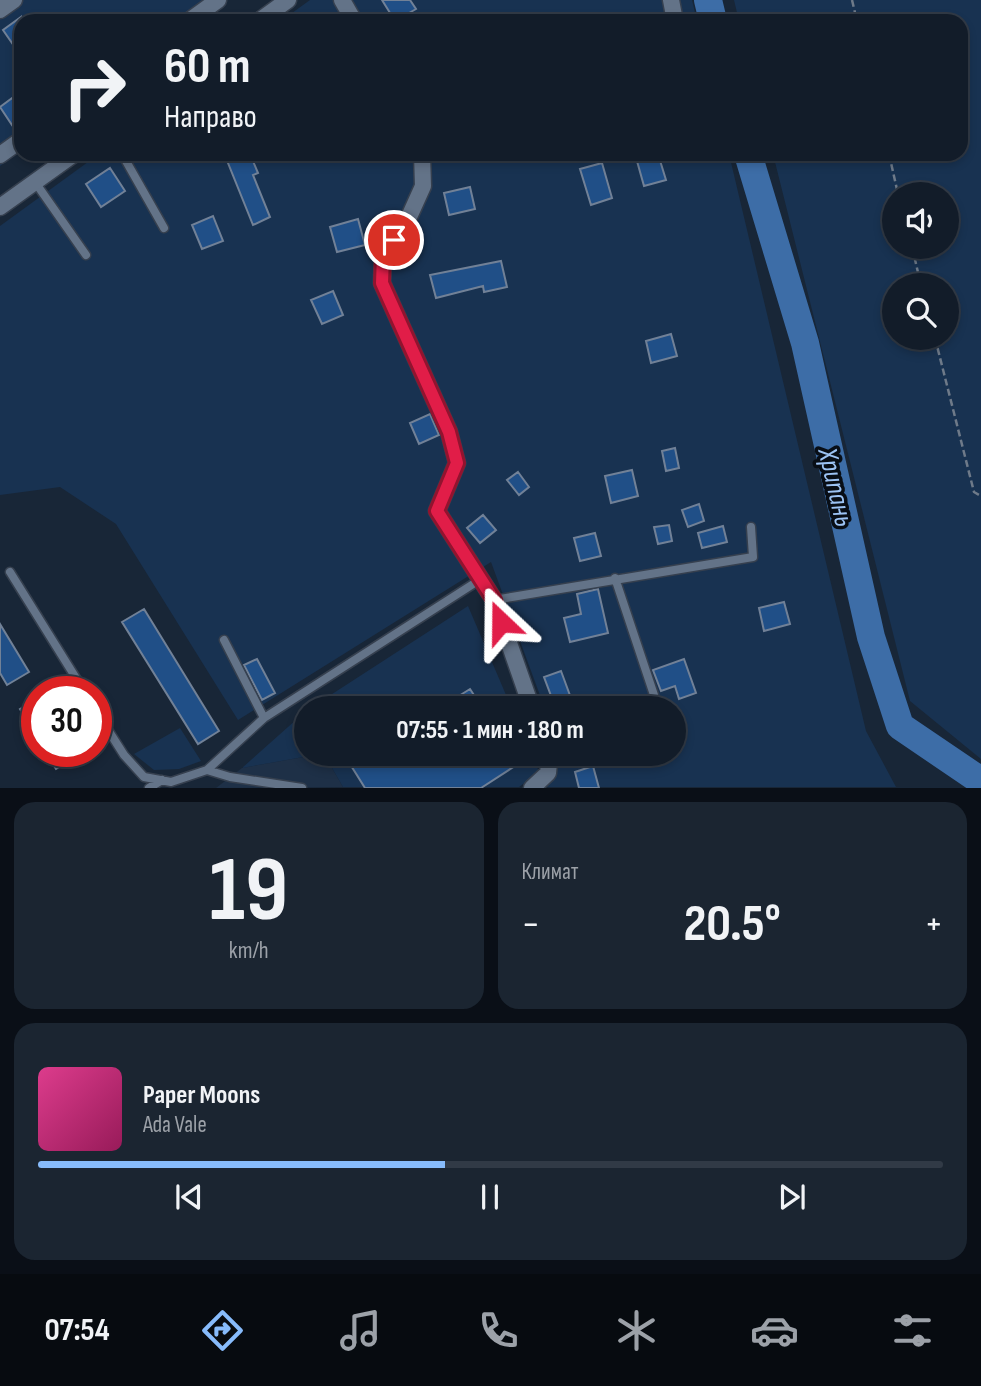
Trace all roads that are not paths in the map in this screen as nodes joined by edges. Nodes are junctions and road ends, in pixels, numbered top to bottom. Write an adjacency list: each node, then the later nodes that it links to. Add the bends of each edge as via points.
1 (14, 0): 4 (street)
2 (218, 0): 5 (street)
3 (288, 0): 6 (street)
4 (0, 10)
5 (199, 14)
6 (269, 14)
7 (64, 161): 10 (street)
8 (126, 161): 12 (lane)
9 (422, 161): 17 (street, via 423,186 405,226 383,255 382,283 449,432 457,463 437,511)
10 (34, 182): 11 (street); 13 (lane)
11 (0, 207)
12 (164, 228)
13 (86, 255)
14 (751, 527): 16 (lane, via 753,557)
15 (10, 572): 20 (lane)
16 (615, 578): 18 (lane); 21 (lane)
17 (481, 579): 18 (street); 23 (lane)
18 (494, 600): 22 (street)
19 (224, 640): 23 (lane)
20 (75, 676)
21 (654, 695)
22 (527, 696)
23 (264, 718): 26 (lane)
24 (112, 736): 27 (lane, via 144,777)
25 (549, 766): 30 (street)
26 (207, 770): 27 (lane, via 171,782); 29 (lane)
27 (162, 780): 28 (lane)
28 (149, 788)
29 (302, 788)
30 (532, 788)

